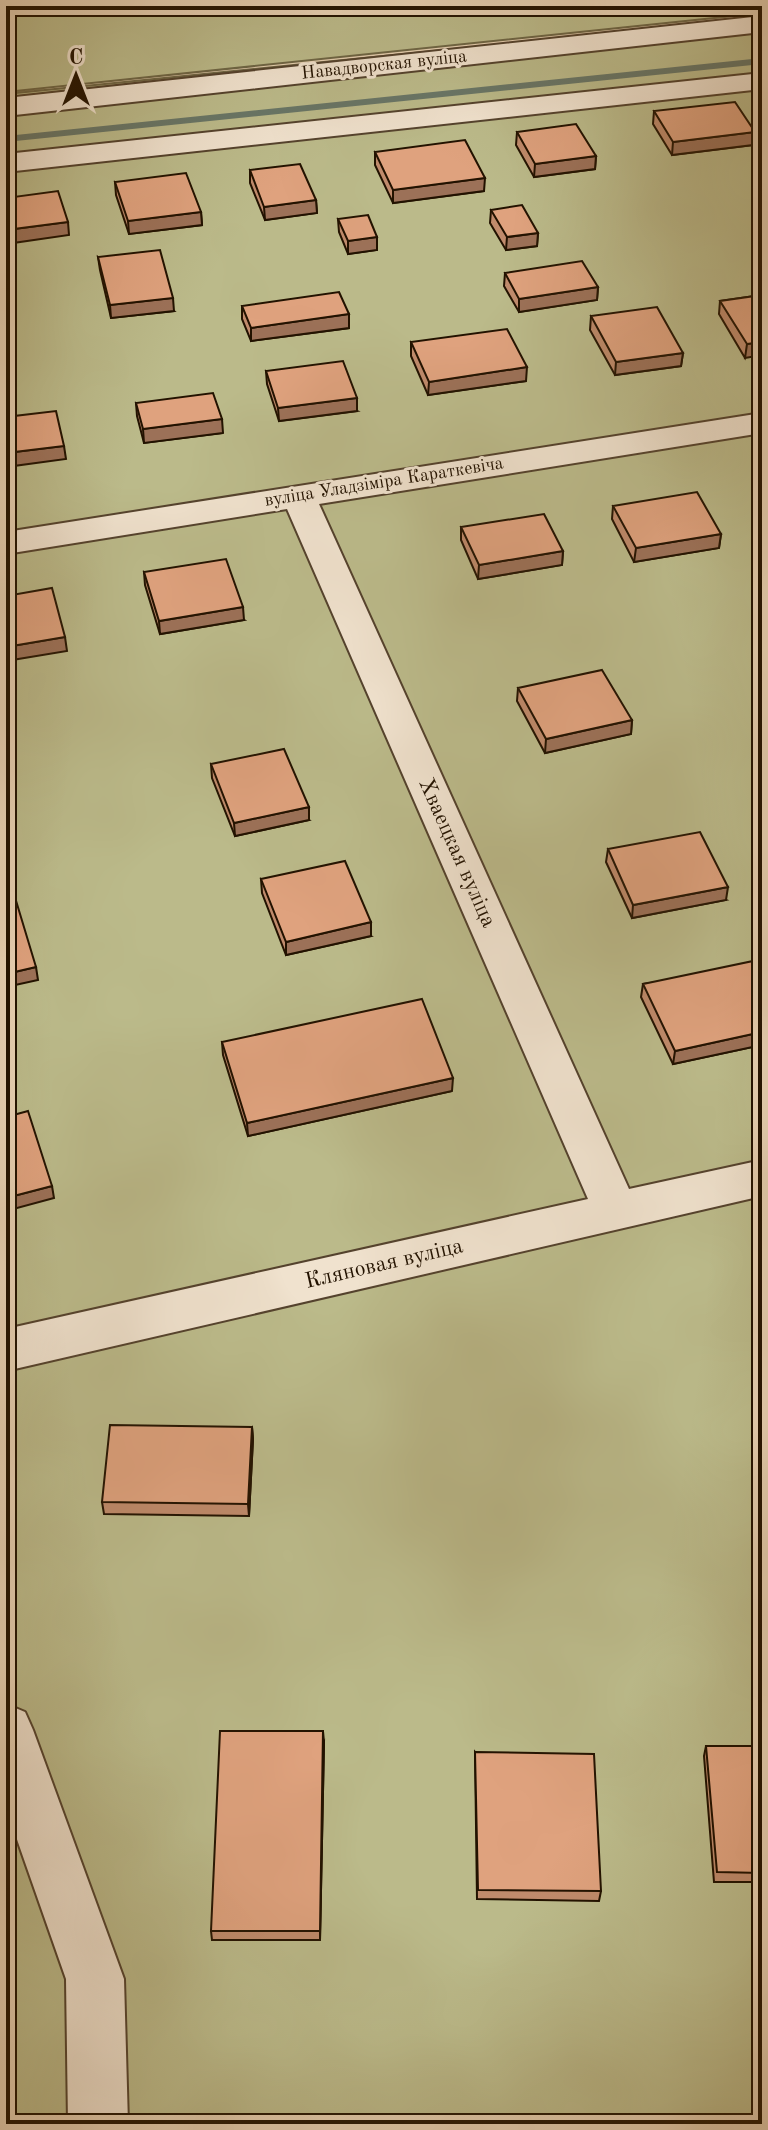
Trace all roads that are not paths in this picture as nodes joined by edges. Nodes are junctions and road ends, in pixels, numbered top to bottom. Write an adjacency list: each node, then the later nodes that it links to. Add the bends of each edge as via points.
1 (762, 24): 3 (street, Навадворская вуліца)
2 (762, 81): 4 (street)
3 (6, 107)
4 (6, 163)
5 (762, 423): 6 (street, вуліца Уладзіміра Караткевіча)
6 (298, 495): 7 (street, вуліца Уладзіміра Караткевіча); 9 (street, Хваецкая вуліца)
7 (6, 543)
8 (762, 1178): 9 (street, Кляновая вуліца)
9 (616, 1211): 10 (street, Кляновая вуліца)
10 (6, 1350)
11 (6, 1730): 12 (street, via 95,1979)
12 (98, 2124)

